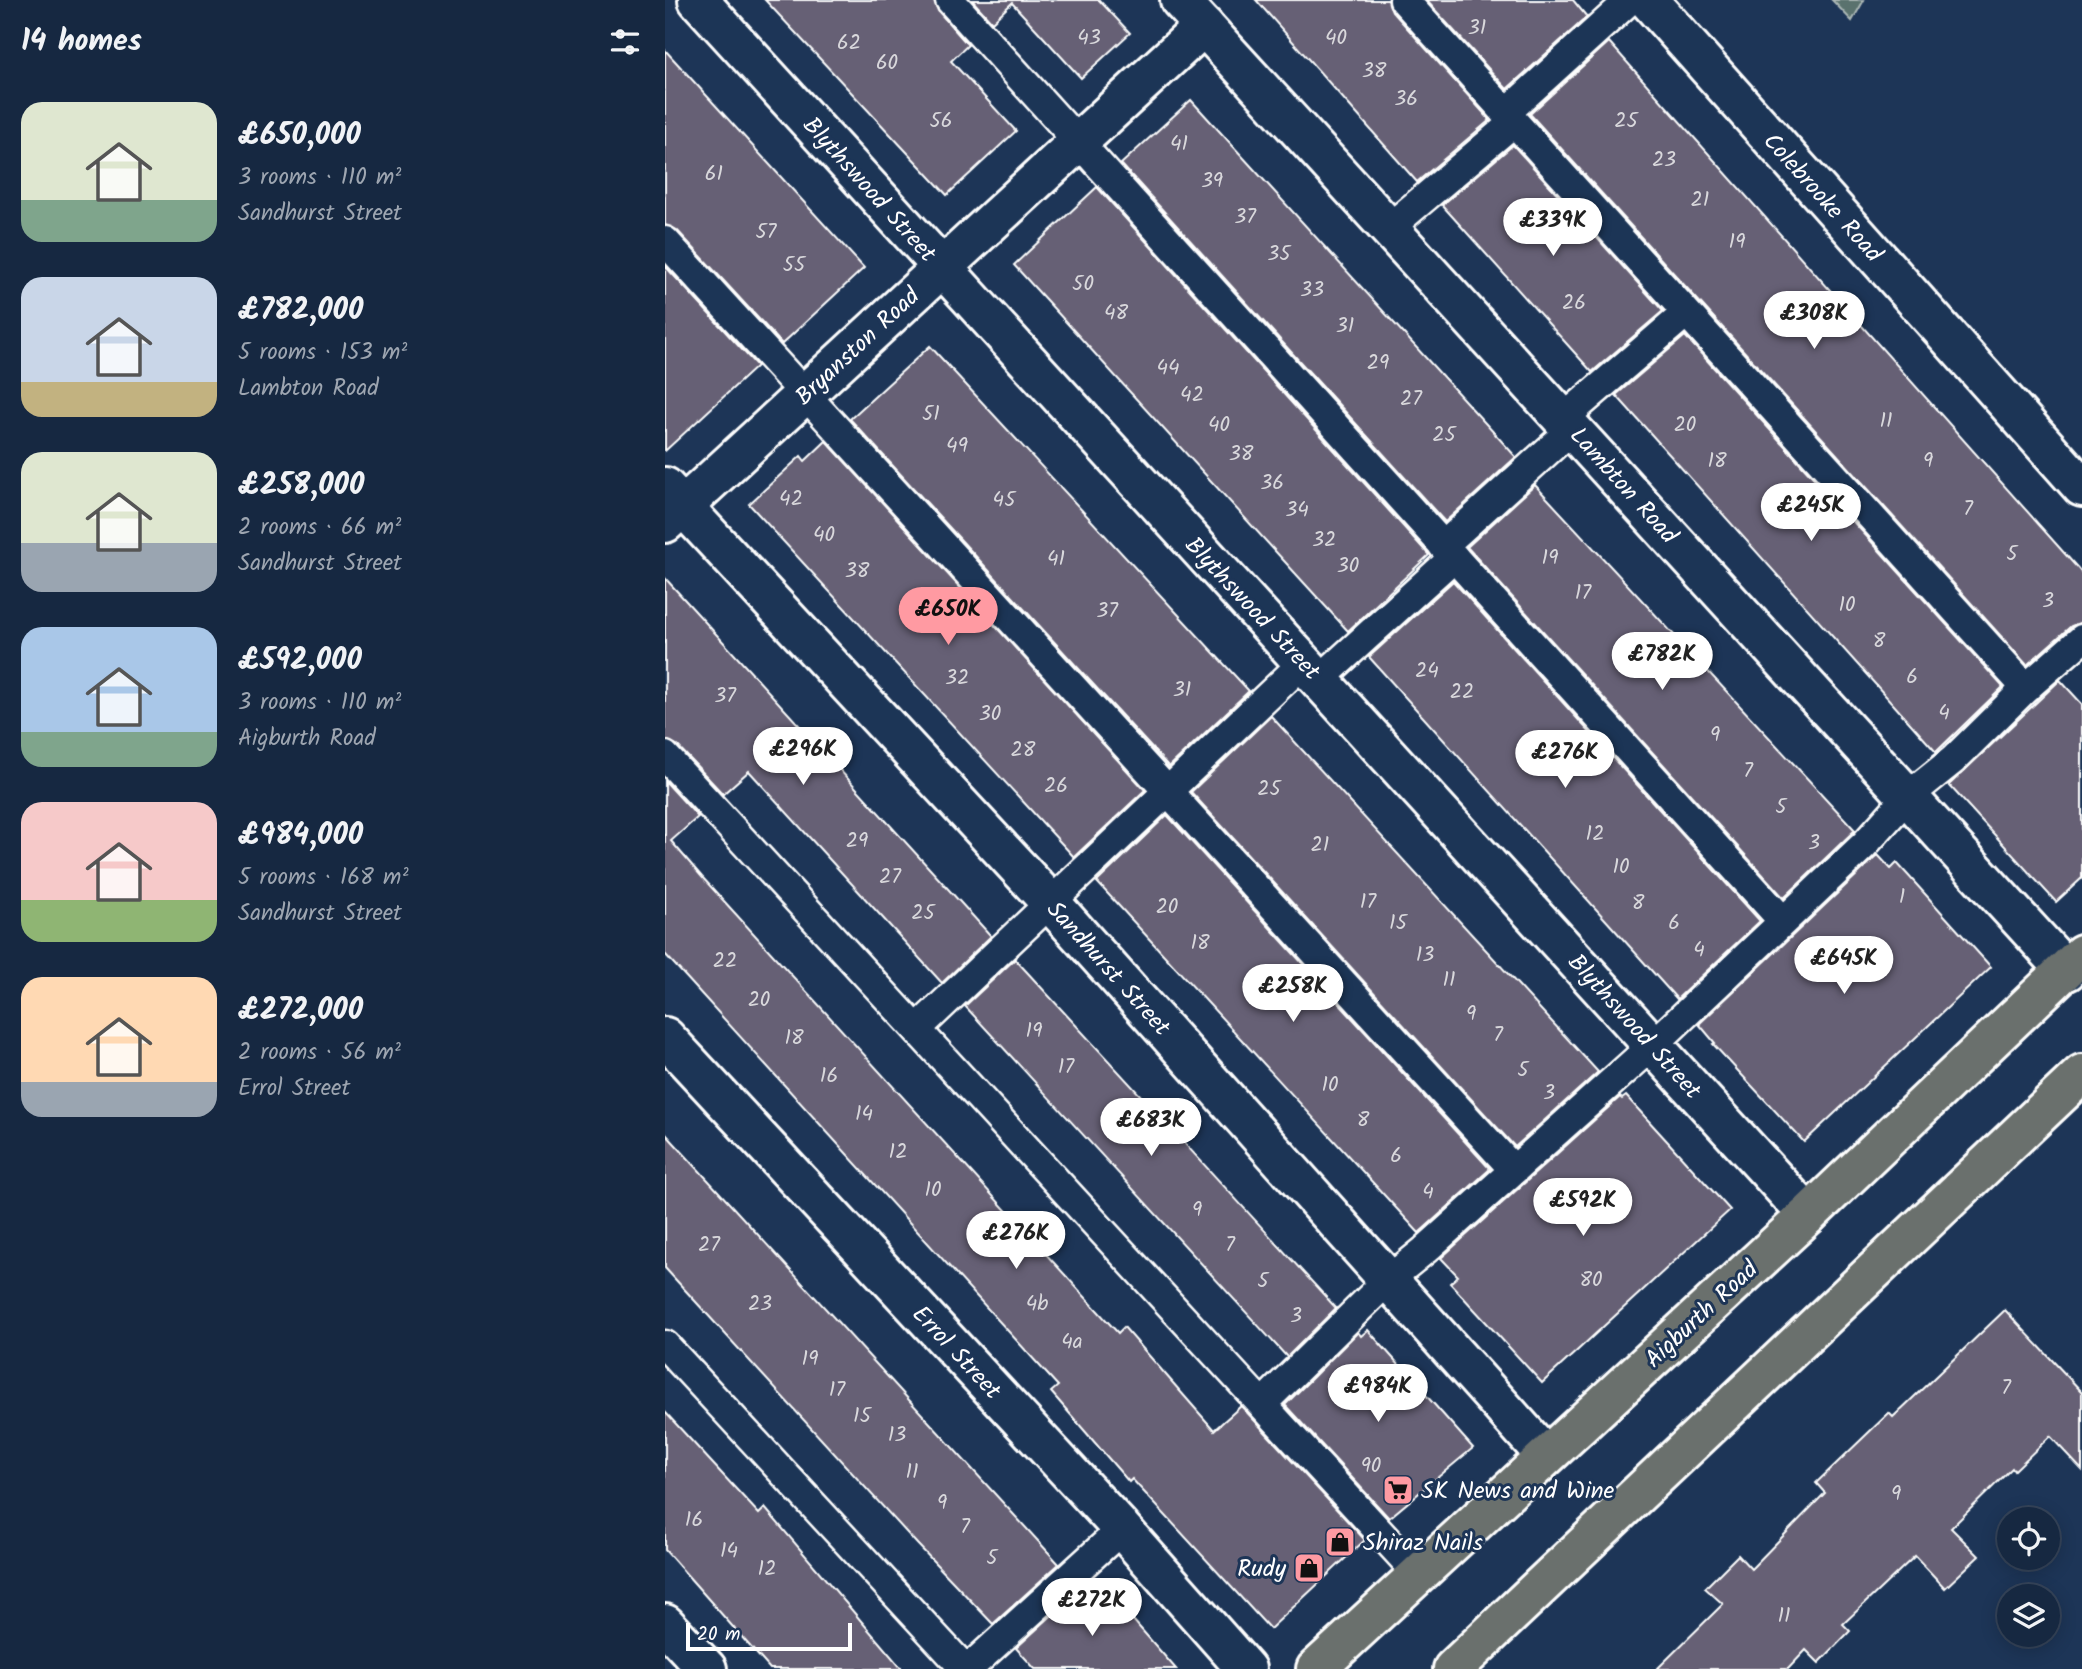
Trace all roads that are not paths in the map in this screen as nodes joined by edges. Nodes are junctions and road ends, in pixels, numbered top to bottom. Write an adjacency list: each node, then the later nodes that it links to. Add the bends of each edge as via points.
1 (698, 0): 11 (street, Blythswood Street)
2 (950, 0): 8 (lane)
3 (1404, 0): 7 (lane)
4 (1630, 0): 7 (lane)
5 (1648, 0): 15 (street, Colebrooke Road)
6 (1192, 13): 8 (street, Bryanston Road); 9 (street, Lambton Road)
7 (1510, 117): 9 (lane); 12 (lane)
8 (1079, 142): 11 (street, Bryanston Road); 17 (lane)
9 (1389, 228): 14 (street, Lambton Road)
10 (665, 241): 13 (lane)
11 (941, 268): 13 (street, Bryanston Road); 19 (street, Blythswood Street)
12 (1686, 313): 14 (lane); 20 (lane)
13 (806, 394): 16 (street, Bryanston Road); 22 (lane)
14 (1569, 423): 17 (lane); 23 (street, Lambton Road)
15 (2082, 487)
16 (671, 505): 24 (street, Sandhurst Street)
17 (1449, 551): 19 (lane); 25 (lane)
18 (2082, 639): 20 (lane)
19 (1311, 671): 22 (lane); 29 (street, Blythswood Street)
20 (2026, 688): 23 (lane, via 1953,760)
21 (665, 756): 27 (lane)
22 (1169, 791): 24 (lane); 31 (lane)
23 (1906, 797): 25 (lane, via 1864,845); 26 (street, Lambton Road)
24 (1050, 902): 27 (lane); 33 (street, Sandhurst Street)
25 (1783, 921): 29 (lane)
26 (2074, 963): 32 (highway, Aigburth Road)
27 (917, 1029): 35 (lane)
28 (665, 1037): 37 (street, Errol Street)
29 (1653, 1045): 31 (lane); 32 (street, Blythswood Street)
30 (2082, 1074): 40 (highway)
31 (1514, 1170): 33 (lane)
32 (1808, 1215): 36 (highway, Aigburth Road)
33 (1388, 1280): 35 (lane); 36 (street, Sandhurst Street)
34 (665, 1345): 42 (lane)
35 (1263, 1403): 38 (lane)
36 (1546, 1456): 38 (highway, Aigburth Road)
37 (1122, 1529): 42 (lane); 43 (street, Errol Street)
38 (1419, 1574): 44 (highway, Aigburth Road)
39 (665, 1623): 41 (street)
40 (1466, 1662)
41 (707, 1669)
42 (966, 1669)
43 (1246, 1669)
44 (1316, 1669)

